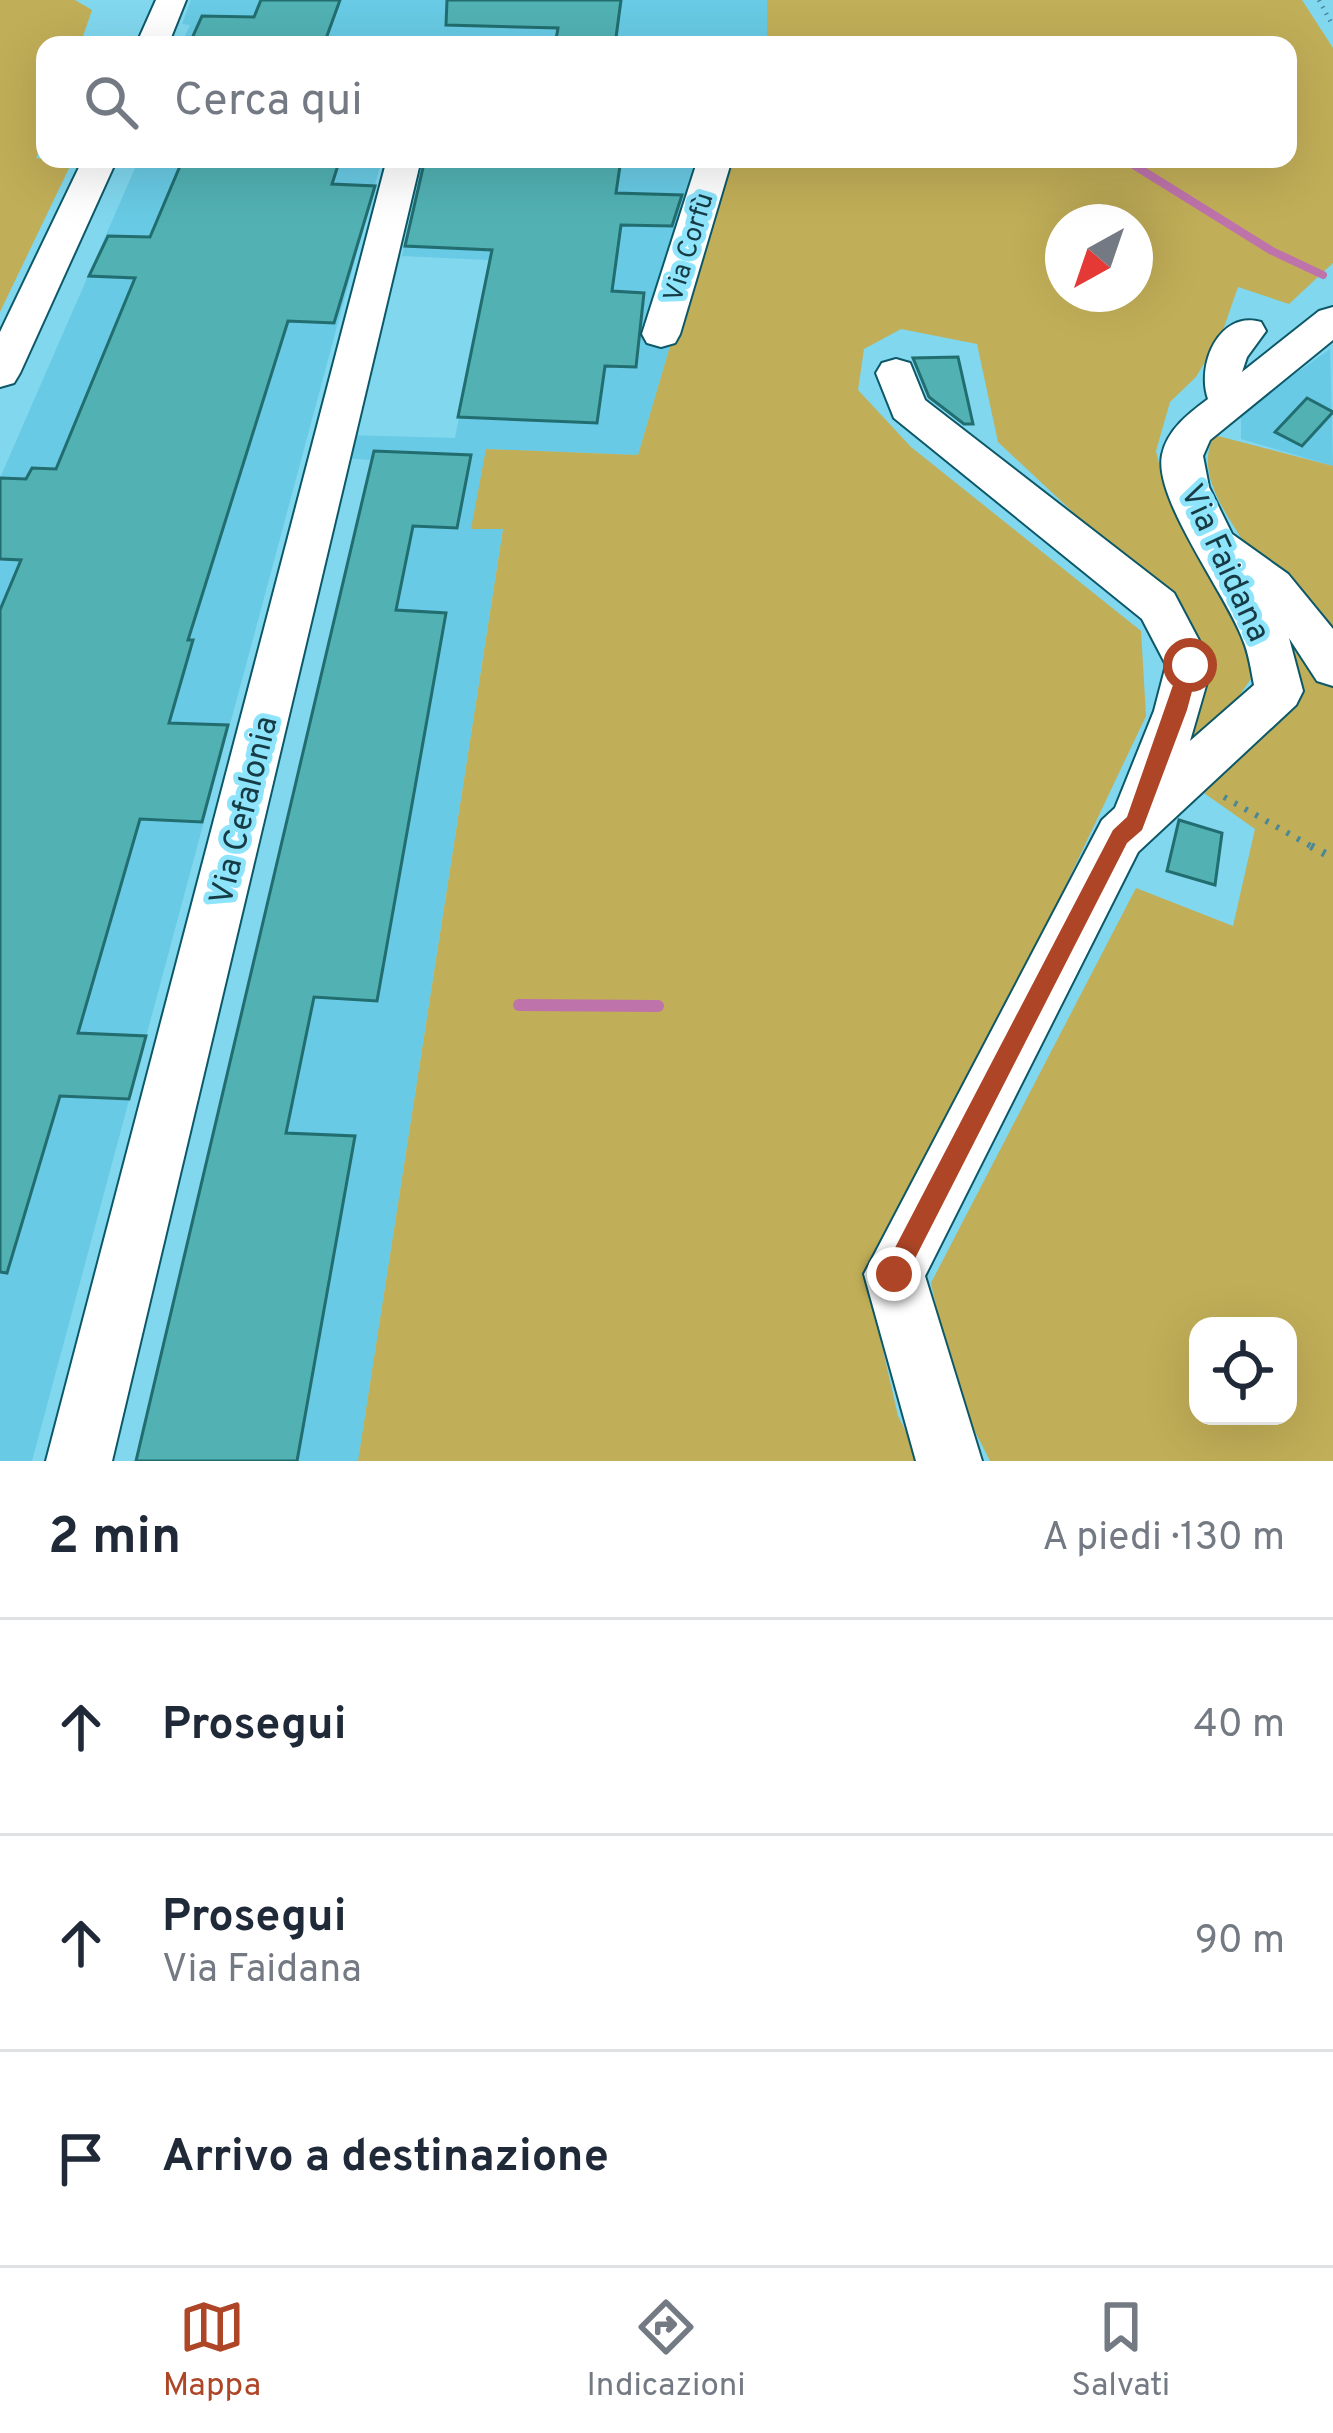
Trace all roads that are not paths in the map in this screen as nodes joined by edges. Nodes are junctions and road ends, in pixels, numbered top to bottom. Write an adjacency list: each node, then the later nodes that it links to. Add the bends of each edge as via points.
1 (171, 0): 2 (street)
2 (156, 36)
3 (96, 168): 9 (street)
4 (402, 168): 15 (street, Via Cefalonia)
5 (713, 168): 8 (street, Via Corfù)
6 (1333, 320): 11 (street)
7 (1247, 331): 11 (street, via 1224,355)
8 (662, 334)
9 (0, 373)
10 (896, 373): 14 (street, via 908,408 1159,606 1190,665)
11 (1224, 418): 12 (street, Via Faidana, via 1182,456)
12 (1214, 542): 13 (street, via 1266,576); 14 (street, Via Faidana, via 1265,634 1279,691)
13 (1333, 667)
14 (1135, 823): 16 (street, Via Faidana, via 1120,836 894,1274)
15 (79, 1461)
16 (949, 1461)

